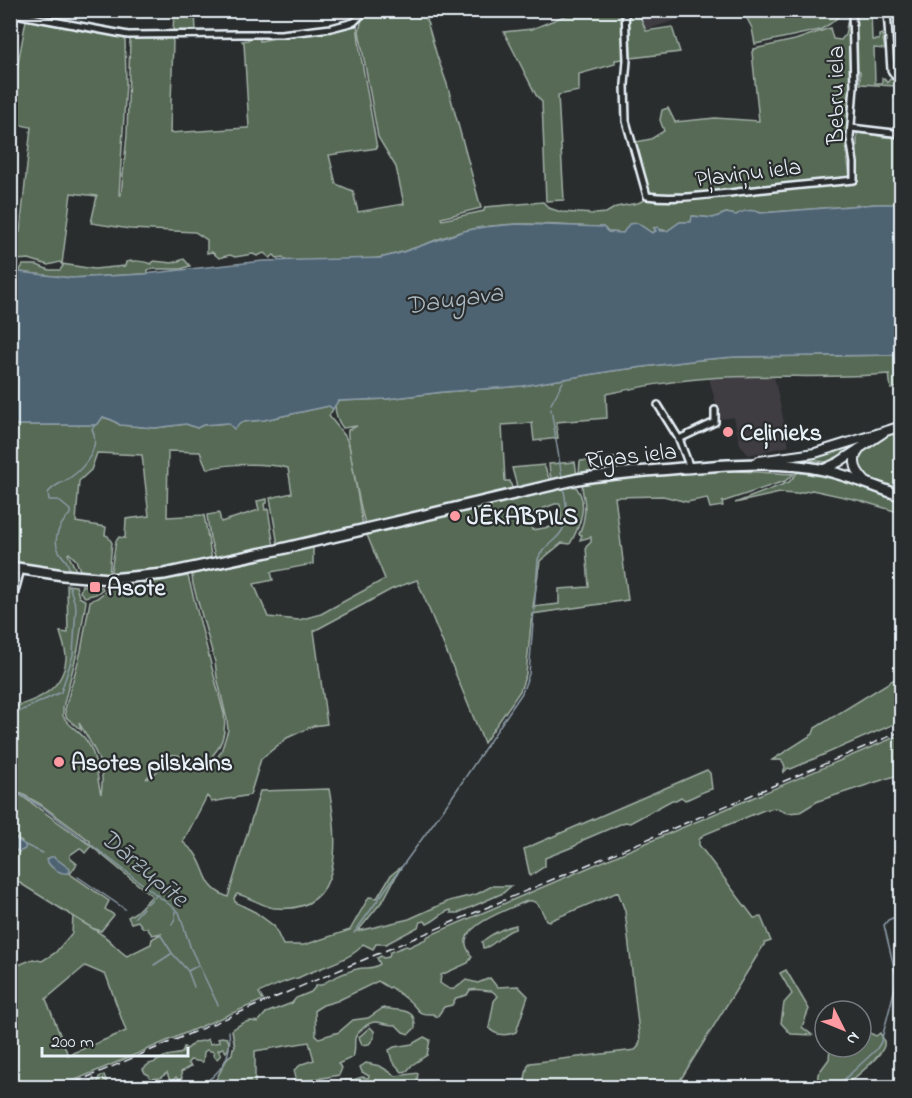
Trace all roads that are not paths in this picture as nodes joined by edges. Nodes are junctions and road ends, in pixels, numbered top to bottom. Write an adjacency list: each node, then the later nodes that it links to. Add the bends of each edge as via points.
1 (366, 10): 5 (street, via 354,22 281,34 128,35)
2 (625, 10): 9 (street, Pļaviņu iela, via 626,121 647,196 684,197)
3 (852, 10): 7 (street, Bebru iela)
4 (887, 10): 6 (street, via 891,70)
5 (10, 13)
6 (902, 77)
7 (851, 128): 8 (street); 9 (street, Bebru iela)
8 (902, 134)
9 (854, 180)
10 (658, 405): 14 (street)
11 (715, 410): 14 (street, via 715,422)
12 (902, 426): 13 (main road, Rīgas iela)
13 (884, 432): 15 (main road); 16 (main road, Rīgas iela)
14 (679, 439): 18 (street)
15 (860, 448): 20 (main road); 21 (main road, via 855,466)
16 (815, 453): 17 (main road, Rīgas iela); 19 (main road, via 808,459)
17 (749, 464): 18 (highway, Rīgas iela); 19 (highway)
18 (690, 468): 24 (highway, Rīgas iela, via 587,478 214,565 140,577 110,579)
19 (809, 468): 20 (highway)
20 (822, 470): 21 (highway)
21 (868, 484): 22 (highway)
22 (902, 496)
23 (10, 567): 24 (highway, Rīgas iela)
24 (21, 569): 25 (street)
25 (10, 610)

